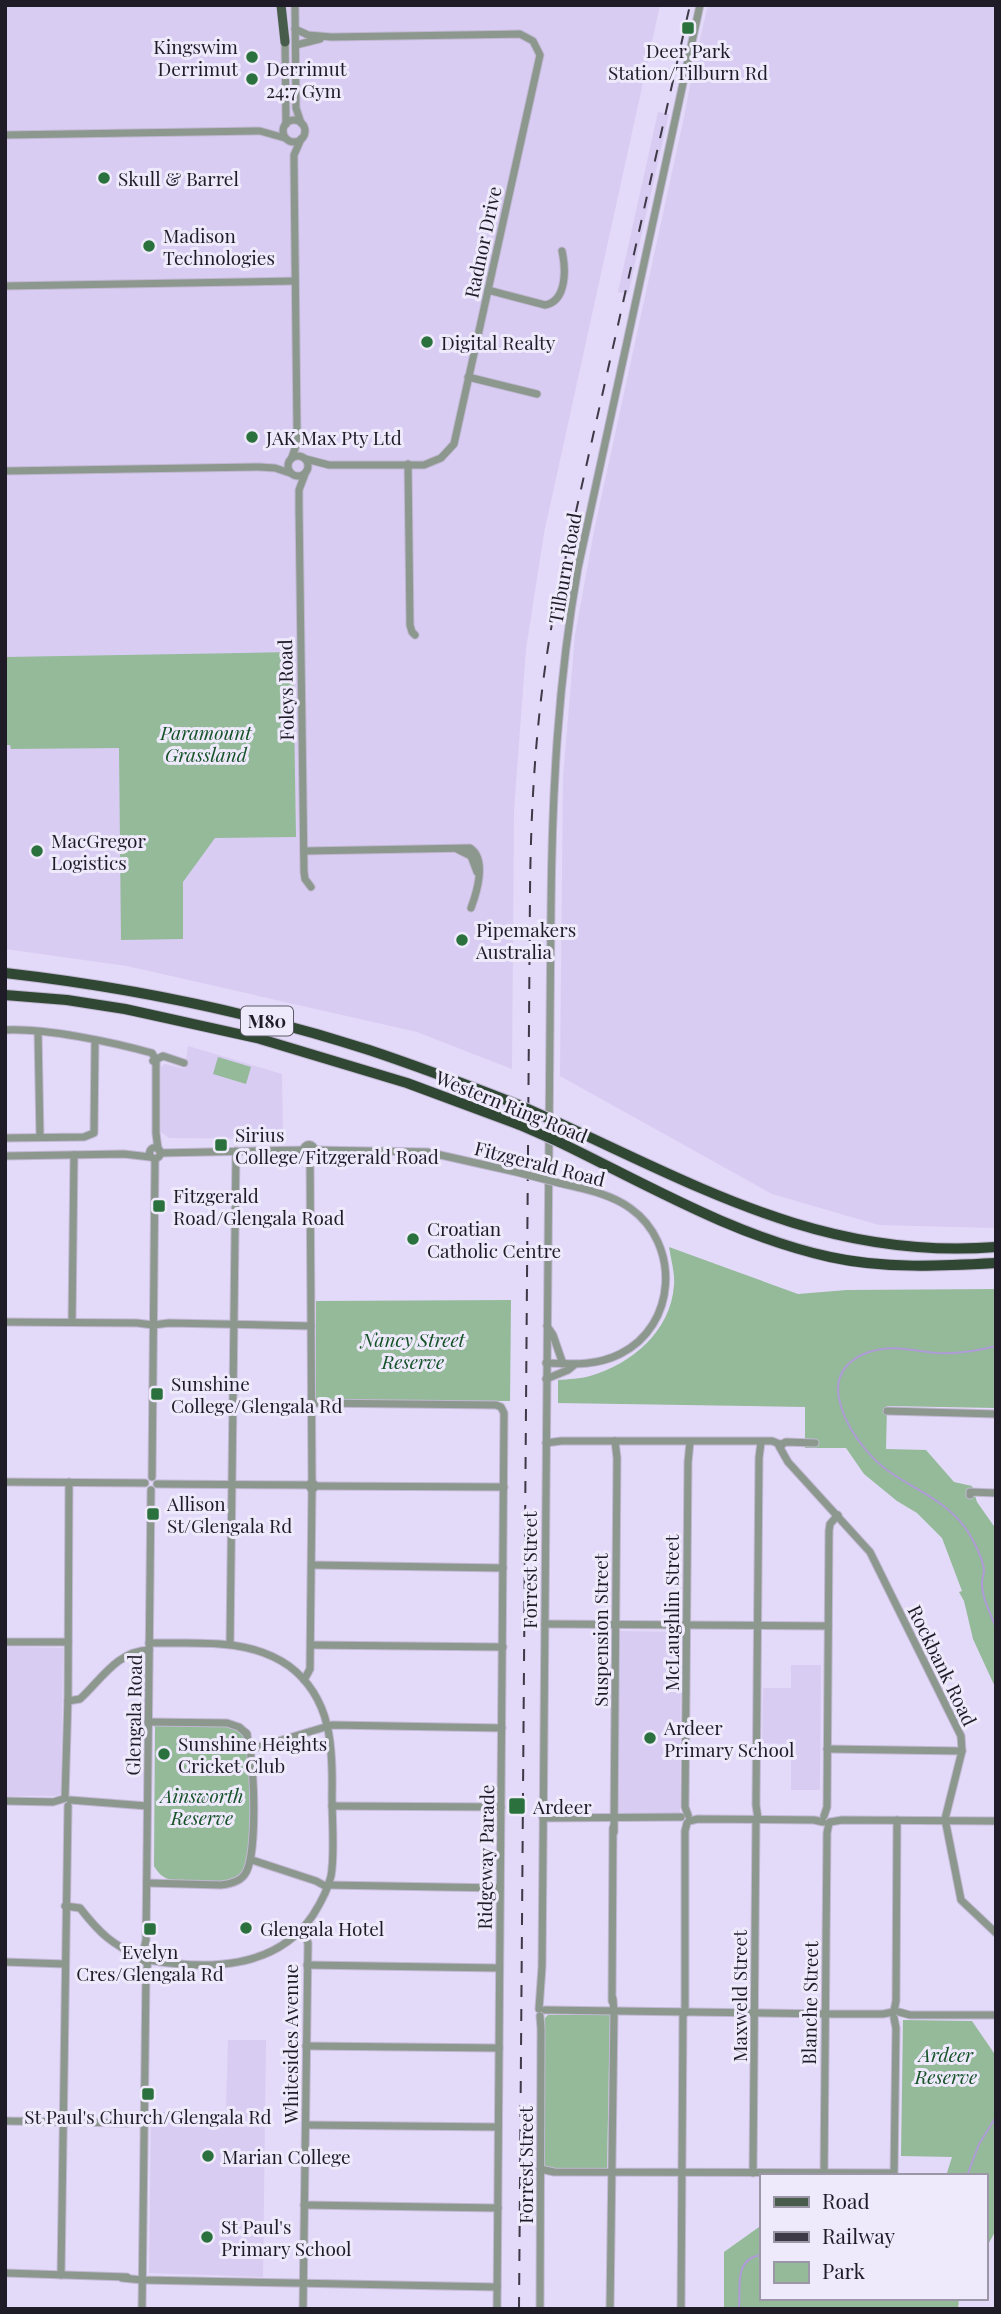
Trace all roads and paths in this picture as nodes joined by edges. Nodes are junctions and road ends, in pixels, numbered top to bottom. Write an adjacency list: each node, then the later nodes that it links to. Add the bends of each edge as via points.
1 (283, 5): 6 (main road)
2 (295, 5): 4 (street)
3 (700, 5): 44 (street, Tilburn Road, via 571,609 554,775)
4 (295, 29): 5 (street, Radnor Drive); 7 (street)
5 (331, 37): 7 (street, Radnor Drive); 18 (street, Radnor Drive, via 515,34 533,41 540,55)
6 (285, 42): 9 (street)
7 (296, 45): 8 (street)
8 (300, 122): 9 (street); 13 (street, via 305,133)
9 (285, 125): 10 (street); 12 (street)
10 (267, 131): 11 (street); 12 (street)
11 (5, 135)
12 (286, 139): 13 (street); 14 (street)
13 (301, 139): 14 (street)
14 (294, 155): 16 (street)
15 (562, 251): 18 (street, via 561,284 552,298 535,300)
16 (295, 281): 17 (street); 21 (street)
17 (5, 286)
18 (488, 290): 19 (street, Radnor Drive)
19 (468, 377): 20 (street); 24 (street, Radnor Drive, via 457,428 440,453)
20 (537, 394)
21 (296, 443): 22 (street); 23 (street)
22 (304, 458): 23 (street); 25 (street, Radnor Drive); 28 (street)
23 (290, 459): 26 (street); 29 (street)
24 (408, 464): 25 (street, Radnor Drive); 31 (street, via 410,625)
25 (321, 465): 28 (street, Radnor Drive)
26 (275, 468): 27 (street); 29 (street)
27 (5, 471)
28 (306, 473): 29 (street); 30 (street, Foleys Road)
29 (292, 474): 30 (street, Foleys Road)
30 (299, 489): 32 (street, Foleys Road)
31 (415, 635)
32 (304, 852): 33 (street, Foleys Road, via 305,879); 34 (street, via 456,849 471,856 477,878)
33 (311, 887)
34 (471, 908)
35 (5, 973): 50 (highway, Western Ring Road / M80, bridge, via 123,989 261,1019 368,1050 519,1105 741,1205 807,1228 901,1246)
36 (7, 996): 44 (highway, Western Ring Road / M80, bridge, via 125,1009 257,1038 407,1083 520,1125)
37 (5, 1030): 38 (street)
38 (38, 1032): 39 (street); 43 (street)
39 (95, 1041): 40 (street, via 143,1051); 43 (street, via 94,1133)
40 (155, 1060): 41 (street); 47 (street, Glengala Road)
41 (184, 1063)
42 (5, 1138): 43 (street)
43 (40, 1138)
44 (554, 1145): 51 (highway, Western Ring Road / M80, via 755,1234 831,1257 923,1266); 57 (street, Forrest Street)
45 (309, 1148): 46 (street, Fitzgerald Road); 56 (street); 60 (street, Fitzgerald Road, bridge, via 427,1152 616,1199 637,1213 660,1246 666,1275 663,1303 642,1338 623,1353)
46 (236, 1151): 47 (street, Fitzgerald Road); 55 (street)
47 (154, 1153): 48 (street, Fitzgerald Road); 54 (street, Glengala Road)
48 (74, 1155): 49 (street, Fitzgerald Road); 53 (street)
49 (5, 1156)
50 (996, 1248)
51 (996, 1263)
52 (5, 1322): 53 (street)
53 (72, 1322): 54 (street)
54 (153, 1323): 55 (street); 73 (street, Glengala Road)
55 (234, 1324): 56 (street); 74 (street)
56 (311, 1326): 62 (street)
57 (547, 1326): 58 (street, Forrest Street); 59 (street)
58 (546, 1363): 59 (street, Fitzgerald Road); 61 (street, Forrest Street)
59 (563, 1364): 60 (street, Fitzgerald Road)
60 (575, 1364): 61 (street)
61 (546, 1379): 65 (street, Forrest Street)
62 (312, 1403): 75 (street); 76 (street, Ridgeway Parade, via 502,1407)
63 (887, 1411): 64 (street)
64 (996, 1414)
65 (546, 1440): 66 (street); 82 (street, Forrest Street)
66 (617, 1441): 67 (street); 83 (street, Suspension Street)
67 (688, 1441): 68 (street); 84 (street, McLaughlin Street)
68 (760, 1442): 70 (street); 85 (street, Maxweld Street)
69 (815, 1443): 70 (street)
70 (780, 1445): 79 (street, Rockbank Road, via 785,1459)
71 (5, 1482): 72 (street)
72 (69, 1482): 73 (street); 88 (street)
73 (151, 1484): 74 (street); 91 (street, Glengala Road)
74 (232, 1485): 75 (street); 89 (street)
75 (312, 1486): 76 (street); 80 (street)
76 (504, 1487): 81 (street, Ridgeway Parade)
77 (996, 1493): 78 (street)
78 (970, 1495)
79 (838, 1515): 86 (street, via 829,1531); 100 (street, Rockbank Road, via 870,1552 961,1736)
80 (312, 1565): 81 (street); 90 (street)
81 (503, 1568): 92 (street, Ridgeway Parade)
82 (545, 1624): 83 (street); 106 (street, Forrest Street)
83 (615, 1624): 84 (street); 107 (street, Suspension Street)
84 (687, 1625): 85 (street); 108 (street, McLaughlin Street)
85 (758, 1625): 86 (street); 109 (street, Maxweld Street)
86 (828, 1626): 99 (street)
87 (5, 1642): 88 (street)
88 (68, 1642): 94 (street)
89 (230, 1644): 91 (street); 93 (street, via 266,1653)
90 (311, 1645): 92 (street); 93 (street, via 310,1669)
91 (149, 1647): 94 (street, via 118,1661 82,1697); 95 (street, Glengala Road)
92 (503, 1647): 97 (street, Ridgeway Parade)
93 (304, 1680): 96 (street)
94 (68, 1698): 102 (street)
95 (148, 1722): 98 (street, via 227,1723 246,1733); 103 (street, Glengala Road)
96 (329, 1726): 97 (street); 98 (street); 104 (street)
97 (502, 1728): 105 (street, Ridgeway Parade)
98 (253, 1749): 114 (street)
99 (827, 1749): 100 (street); 110 (street)
100 (962, 1749): 112 (street, Rockbank Road)
101 (5, 1801): 102 (street)
102 (66, 1802): 103 (street); 118 (street)
103 (148, 1803): 115 (street, Glengala Road)
104 (332, 1806): 105 (street); 116 (street)
105 (501, 1807): 117 (street, Ridgeway Parade)
106 (543, 1818): 107 (street); 126 (street, Forrest Street)
107 (614, 1818): 108 (street); 127 (street, Suspension Street)
108 (684, 1819): 109 (street); 128 (street, McLaughlin Street)
109 (756, 1819): 110 (street); 129 (street, Maxweld Street)
110 (827, 1820): 111 (street); 130 (street, Blanche Street)
111 (897, 1820): 112 (street); 131 (street)
112 (945, 1821): 113 (street); 120 (street, Rockbank Road, via 961,1900)
113 (996, 1821)
114 (252, 1860): 115 (street, via 244,1877 233,1883); 116 (street)
115 (146, 1882): 121 (street, Glengala Road)
116 (328, 1884): 117 (street); 119 (street)
117 (500, 1888): 125 (street, Ridgeway Parade)
118 (65, 1906): 121 (street, via 80,1908 103,1936 130,1954); 123 (street)
119 (300, 1931): 121 (street, via 276,1950 247,1961 161,1962); 124 (street, Whitesides Avenue)
120 (996, 1934)
121 (146, 1957): 137 (street, Glengala Road)
122 (5, 1962): 123 (street)
123 (65, 1962): 136 (street)
124 (307, 1965): 125 (street); 133 (street, Whitesides Avenue)
125 (499, 1968): 134 (street, Ridgeway Parade)
126 (543, 2012): 127 (street); 140 (street, Forrest Street)
127 (613, 2012): 128 (street); 141 (street, Suspension Street)
128 (683, 2013): 129 (street); 142 (street, McLaughlin Street)
129 (754, 2013): 130 (street); 143 (street, Maxweld Street)
130 (825, 2014): 131 (street); 144 (street, Blanche Street)
131 (896, 2015): 132 (street); 145 (street)
132 (996, 2015)
133 (306, 2046): 134 (street); 138 (street, Whitesides Avenue)
134 (499, 2048): 139 (street, Ridgeway Parade)
135 (5, 2122): 136 (street)
136 (63, 2122): 137 (street); 149 (street)
137 (144, 2123): 150 (street, Glengala Road)
138 (306, 2125): 139 (street); 146 (street, Whitesides Avenue)
139 (498, 2127): 147 (street, Ridgeway Parade)
140 (540, 2172): 141 (street); 153 (street, Forrest Street)
141 (611, 2172): 142 (street); 157 (street, Suspension Street)
142 (682, 2173): 143 (street); 158 (street, McLaughlin Street)
143 (753, 2174): 144 (street)
144 (824, 2174): 145 (street)
145 (893, 2174)
146 (304, 2205): 147 (street); 151 (street, Whitesides Avenue)
147 (498, 2208): 152 (street, Ridgeway Parade)
148 (5, 2273): 149 (street)
149 (61, 2275): 150 (street)
150 (142, 2278): 151 (street); 154 (street, Glengala Road)
151 (303, 2285): 152 (street); 155 (street, Whitesides Avenue)
152 (497, 2287): 156 (street, Ridgeway Parade)
153 (539, 2306)
154 (142, 2309)
155 (303, 2309)
156 (497, 2309)
157 (610, 2309)
158 (681, 2309)

